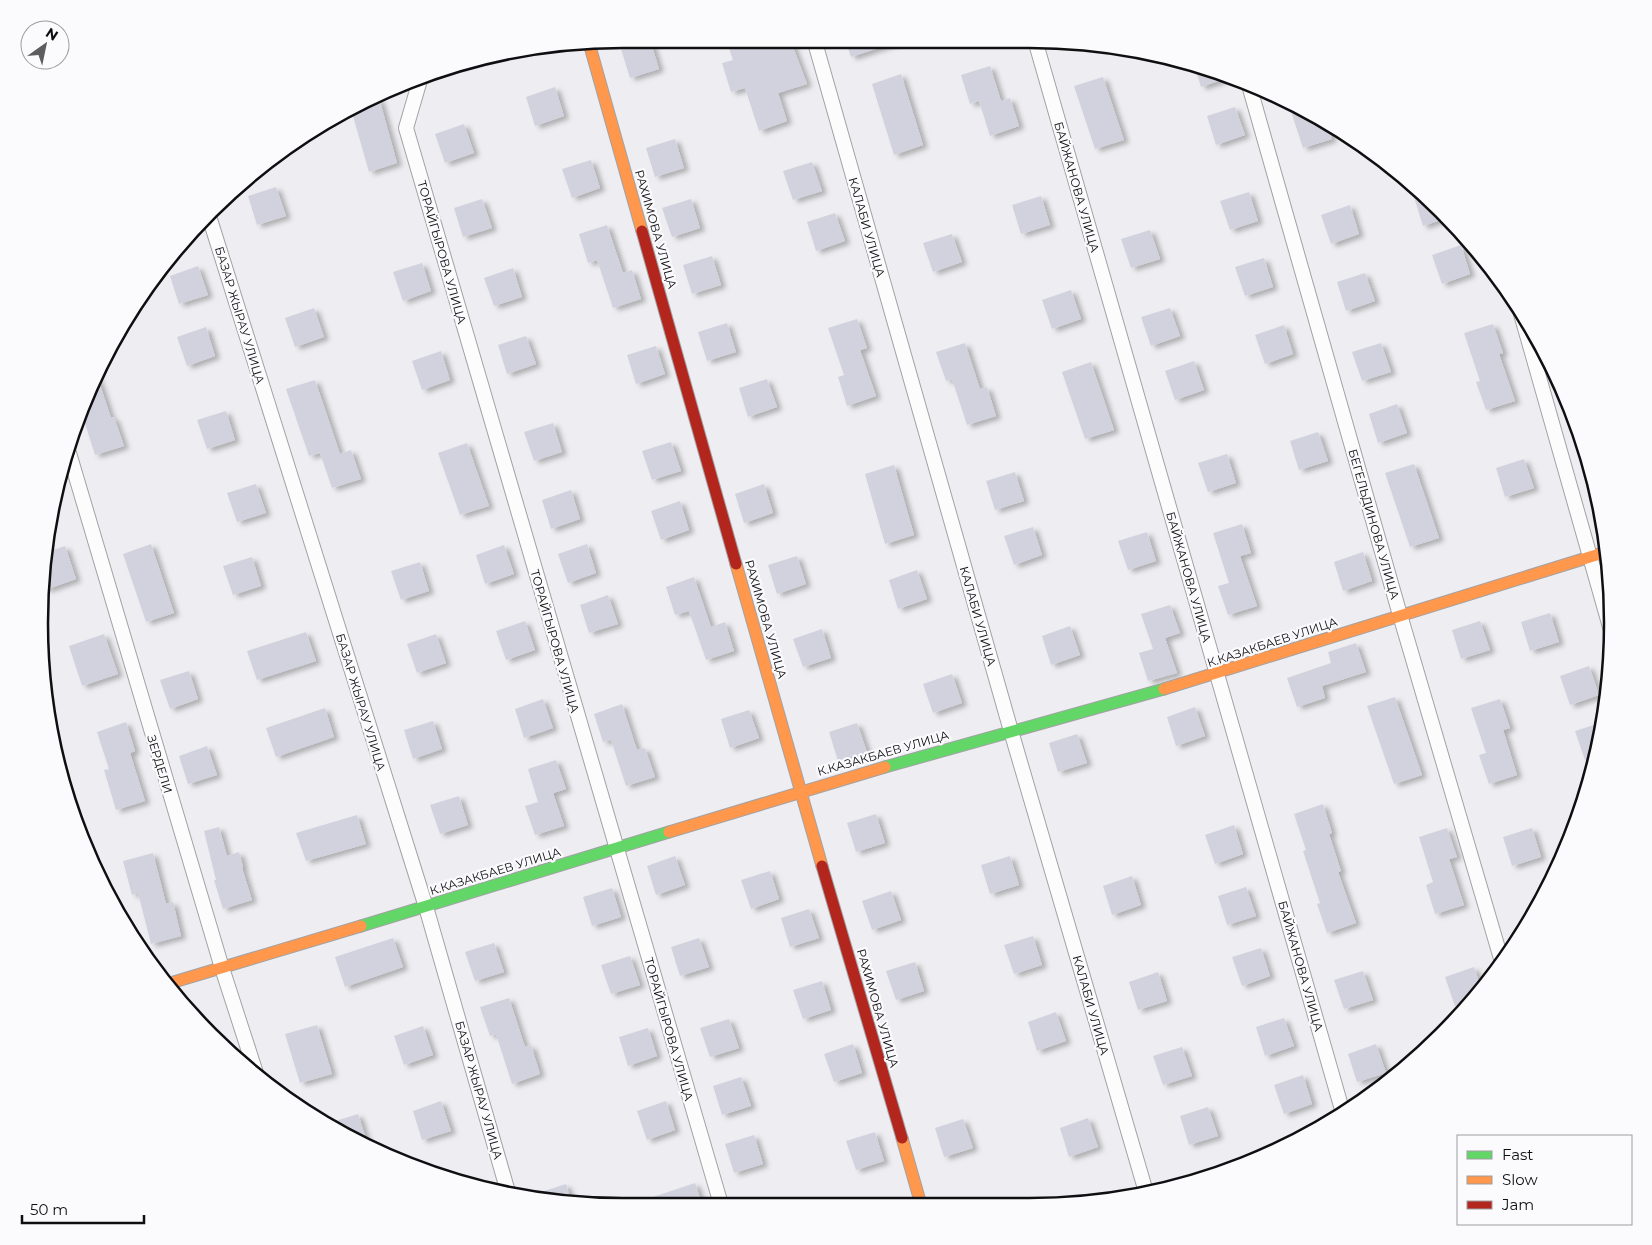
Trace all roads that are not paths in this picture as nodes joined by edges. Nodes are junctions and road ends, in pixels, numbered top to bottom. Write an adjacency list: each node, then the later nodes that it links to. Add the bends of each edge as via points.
1 (816, 47): 14 (street, КАЛАБИ УЛИЦА)
2 (1037, 47): 13 (street, БАЙЖАНОВА УЛИЦА)
3 (591, 49): 15 (street, РАХИМОВА УЛИЦА)
4 (419, 85): 16 (street, ТОРАЙГЫРОВА УЛИЦА, via 406,128)
5 (1251, 92): 12 (street, БЕГЕЛЬДИНОВА УЛИЦА)
6 (211, 222): 17 (street, БАЗАР ЖЫРАУ УЛИЦА)
7 (1529, 339): 10 (street)
8 (71, 460): 19 (street, ЗЕРДЕЛИ)
9 (1601, 554): 10 (street, К.КАЗАКБАЕВ УЛИЦА)
10 (1592, 556): 11 (street); 12 (street, К.КАЗАКБАЕВ УЛИЦА)
11 (1603, 601)
12 (1400, 615): 13 (street, К.КАЗАКБАЕВ УЛИЦА); 18 (street, БЕГЕЛЬДИНОВА УЛИЦА)
13 (1217, 674): 14 (street, К.КАЗАКБАЕВ УЛИЦА); 22 (street, БАЙЖАНОВА УЛИЦА)
14 (1011, 731): 15 (street, К.КАЗАКБАЕВ УЛИЦА); 24 (street, КАЛАБИ УЛИЦА)
15 (800, 791): 16 (street, К.КАЗАКБАЕВ УЛИЦА); 26 (street, РАХИМОВА УЛИЦА)
16 (616, 849): 17 (street, К.КАЗАКБАЕВ УЛИЦА); 25 (street, ТОРАЙГЫРОВА УЛИЦА)
17 (426, 906): 19 (street, К.КАЗАКБАЕВ УЛИЦА); 23 (street, БАЗАР ЖЫРАУ УЛИЦА)
18 (1500, 954)
19 (222, 968): 20 (street, К.КАЗАКБАЕВ УЛИЦА); 21 (street, ЗЕРДЕЛИ)
20 (174, 982)
21 (253, 1063)
22 (1341, 1106)
23 (506, 1185)
24 (1144, 1186)
25 (719, 1198)
26 (919, 1198)

